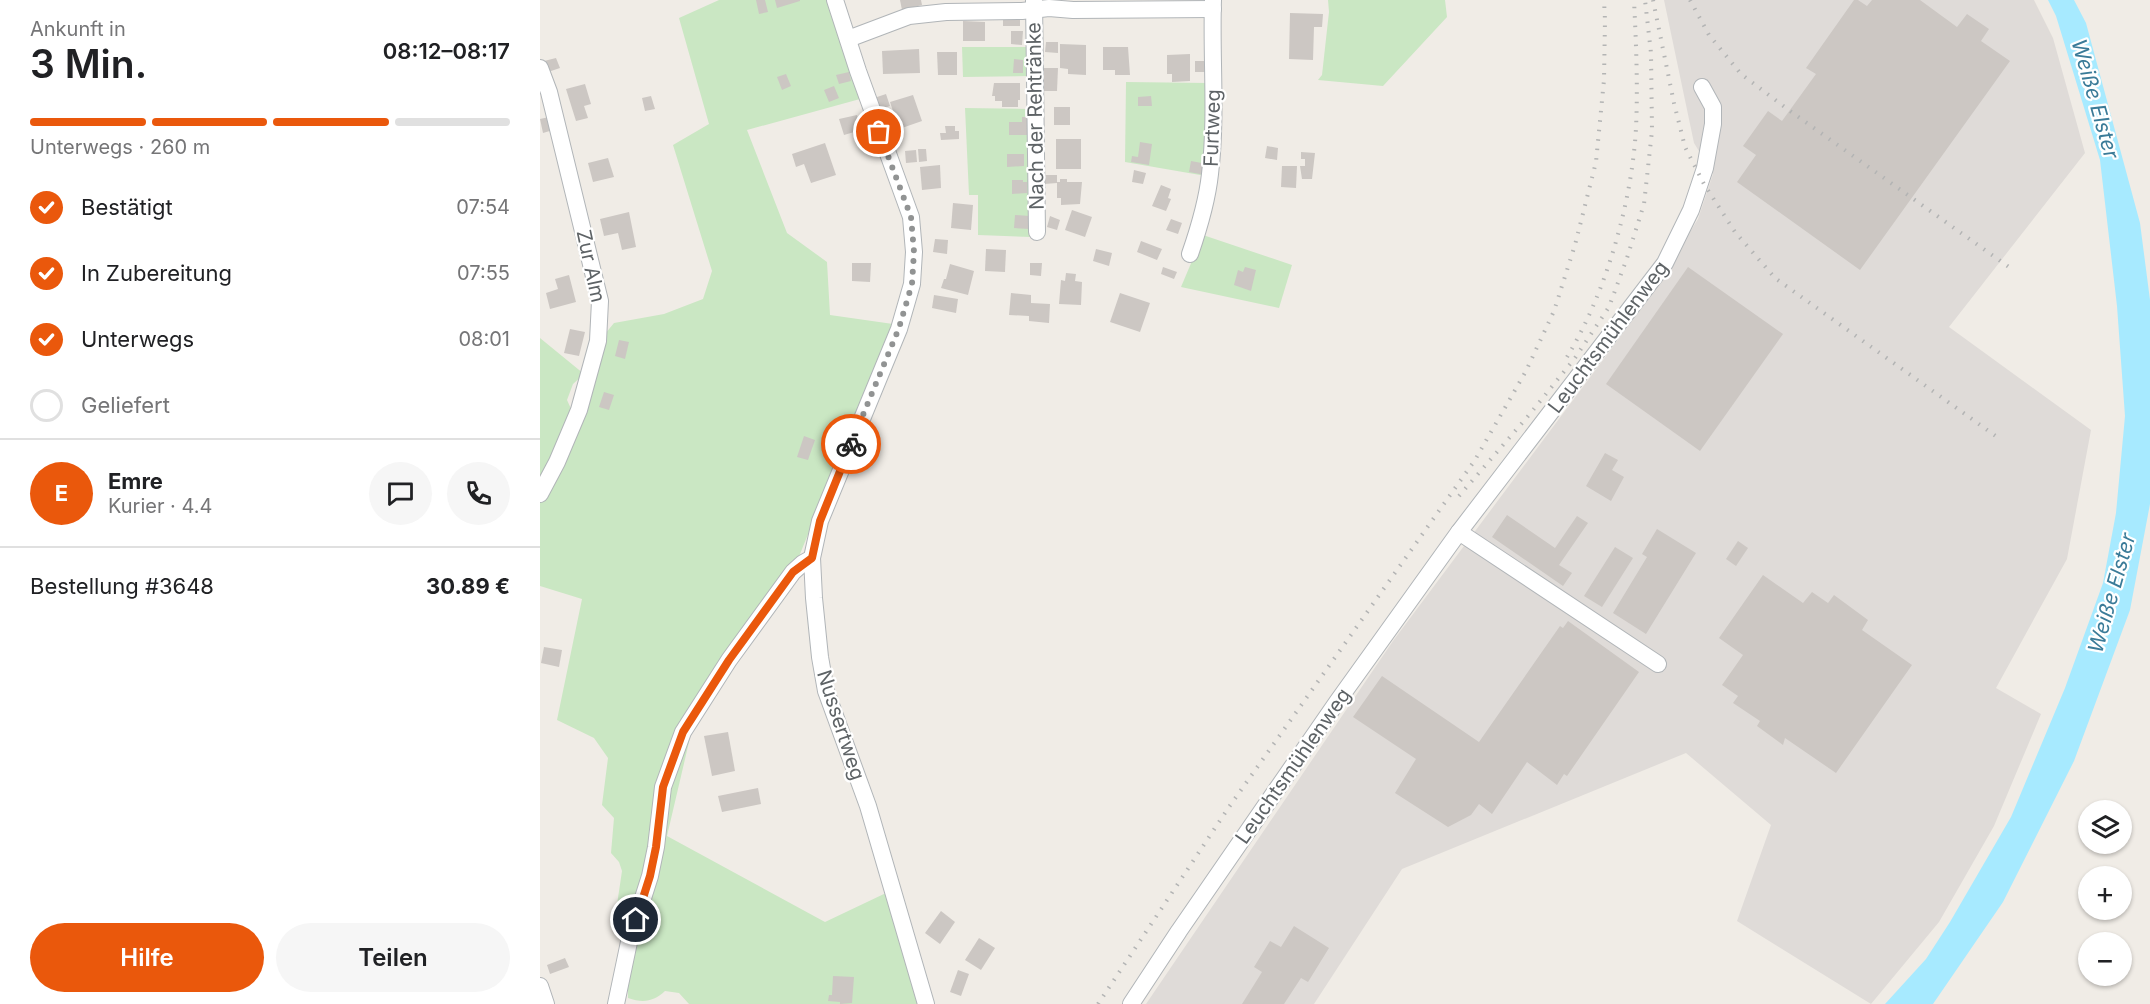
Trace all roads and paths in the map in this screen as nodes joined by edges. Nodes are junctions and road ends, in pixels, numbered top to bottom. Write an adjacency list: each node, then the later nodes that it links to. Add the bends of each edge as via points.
1 (835, 0): 4 (street, Nussertweg)
2 (1213, 4): 3 (street, via 1073,10); 8 (street, Furtweg, via 1214,129 1210,176)
3 (1034, 5): 4 (street, via 909,16); 7 (street, Nach der Rehtränke)
4 (848, 39): 11 (street, Nussertweg, via 911,217 912,284 899,328 820,521)
5 (540, 68): 9 (street, Zur Alm, via 563,146 601,319 579,410)
6 (1702, 87): 10 (street, Leuchtsmühlenweg, via 1713,107 1705,168 1691,210 1665,263)
7 (1037, 232)
8 (1190, 254)
9 (540, 494)
10 (1459, 532): 12 (street); 17 (street, Leuchtsmühlenweg, via 1330,712)
11 (812, 558): 15 (street, via 793,572 683,732 663,787 650,876 629,942); 16 (street, Nussertweg, via 826,692 868,806)
12 (1658, 664)
13 (540, 986): 14 (street)
14 (546, 1004)
15 (616, 1004)
16 (926, 1004)
17 (1131, 1004)

